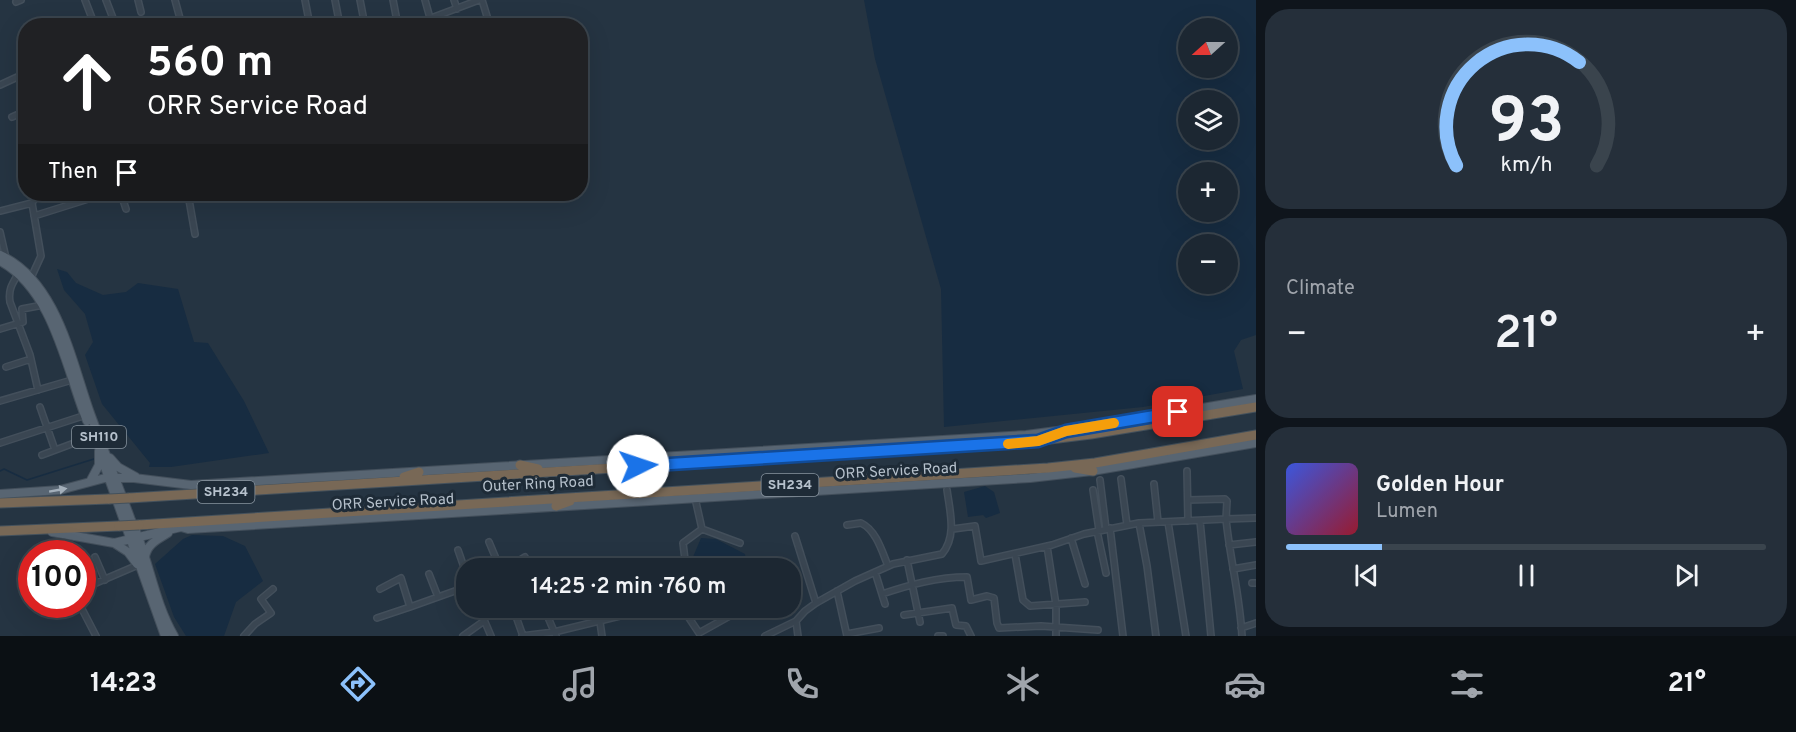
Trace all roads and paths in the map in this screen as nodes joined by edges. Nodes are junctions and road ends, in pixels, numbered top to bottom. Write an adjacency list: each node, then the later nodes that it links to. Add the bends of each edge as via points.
1 (85, 0): 14 (street)
2 (106, 0): 15 (street)
3 (138, 0): 13 (street)
4 (175, 0): 16 (street)
5 (305, 0): 17 (street)
6 (335, 0): 18 (street)
7 (360, 0): 19 (street)
8 (393, 0): 20 (street)
9 (425, 0): 21 (street)
10 (454, 0): 12 (street)
11 (480, 0): 12 (street); 22 (street)
12 (457, 9): 21 (street)
13 (141, 12)
14 (92, 18)
15 (115, 18)
16 (180, 18)
17 (308, 18)
18 (338, 18)
19 (363, 18)
20 (396, 18)
21 (430, 18)
22 (487, 18)
23 (18, 77): 24 (street)
24 (0, 85)
25 (18, 114): 26 (street)
26 (12, 117)
27 (82, 201): 33 (street)
28 (123, 201): 31 (street)
29 (189, 201): 35 (street)
30 (32, 203): 32 (street); 33 (street)
31 (126, 209)
32 (0, 211)
33 (34, 216): 38 (street, via 41,256)
34 (0, 232): 36 (street)
35 (195, 234)
36 (2, 258): 37 (main road, SH110); 38 (main road, SH110)
37 (18, 274): 38 (main road, SH110); 40 (street, via 9,293)
38 (30, 280): 39 (main road, SH110); 51 (main road, SH110, via 48,302 58,324)
39 (43, 305): 40 (street, via 22,309 23,322); 44 (main road, SH110)
40 (18, 323): 41 (street); 42 (street)
41 (0, 329)
42 (31, 359): 43 (street); 45 (street)
43 (6, 367)
44 (72, 381): 45 (street); 51 (main road, SH110)
45 (38, 390): 48 (street)
46 (0, 392): 48 (street)
47 (1256, 399): 52 (main road, ORR Service Road)
48 (1, 400)
49 (40, 407): 54 (street)
50 (1256, 407): 53 (highway, Outer Ring Road / SH234)
51 (88, 414): 54 (street); 57 (main road, SH110); 63 (main road, SH110)
52 (1165, 414): 53 (highway); 55 (main road, ORR Service Road)
53 (1197, 417): 58 (highway, Outer Ring Road / SH234)
54 (46, 428): 59 (street); 62 (street)
55 (1066, 431): 58 (highway); 66 (main road, ORR Service Road)
56 (1256, 435): 61 (highway, Outer Ring Road / SH234)
57 (93, 436): 62 (street); 63 (main road, SH110)
58 (1038, 441): 68 (highway, Outer Ring Road / SH234)
59 (0, 443)
60 (1256, 443): 64 (main road, ORR Service Road)
61 (1182, 448): 64 (highway); 67 (highway, Outer Ring Road / SH234)
62 (55, 450): 65 (street)
63 (102, 450): 72 (main road, SH110); 74 (main road, via 118,467); 75 (main road)
64 (1208, 451): 69 (main road, ORR Service Road)
65 (42, 455)
66 (520, 465): 68 (highway); 71 (main road, ORR Service Road)
67 (1063, 466): 69 (highway); 83 (highway, Outer Ring Road / SH234)
68 (551, 471): 77 (highway, Outer Ring Road / SH234)
69 (1093, 471): 84 (main road, ORR Service Road)
70 (1187, 471): 85 (street)
71 (419, 472): 74 (main road, ORR Service Road, via 191,485); 77 (highway)
72 (112, 478): 74 (main road, ORR Service Road); 75 (main road, ORR Service Road); 82 (main road, SH110); 106 (main road, SH110)
73 (1121, 478): 98 (street)
74 (142, 479): 82 (main road, via 130,483)
75 (92, 480): 81 (main road, ORR Service Road, one-way to 75, via 51,492)
76 (1100, 480): 101 (street)
77 (390, 481): 82 (highway, Outer Ring Road / SH234)
78 (1154, 484): 94 (street)
79 (947, 490): 102 (street)
80 (1092, 490): 103 (street)
81 (0, 494)
82 (125, 496): 86 (highway, Outer Ring Road / SH234, bridge); 106 (main road, SH110)
83 (581, 497): 87 (highway); 88 (highway, Outer Ring Road / SH234)
84 (695, 498): 87 (main road, ORR Service Road); 100 (street)
85 (1188, 500): 91 (street, via 1225,499); 92 (street)
86 (0, 503)
87 (556, 506): 89 (main road, ORR Service Road)
88 (424, 507): 89 (highway); 104 (highway, Outer Ring Road / SH234, bridge)
89 (450, 513): 99 (main road, ORR Service Road)
90 (1256, 518): 91 (street)
91 (1226, 519): 93 (street); 112 (street)
92 (1188, 521): 93 (street); 95 (street)
93 (1200, 521): 184 (street)
94 (1158, 522): 95 (street); 96 (street)
95 (1168, 522): 183 (street)
96 (1139, 523): 98 (street); 182 (street)
97 (847, 525): 124 (street, via 861,523 868,527)
98 (1127, 525): 101 (street)
99 (173, 529): 106 (main road, ORR Service Road); 116 (main road, via 152,543)
100 (702, 529): 111 (street); 119 (street, via 683,543)
101 (1108, 529): 103 (street); 181 (street)
102 (953, 530): 115 (street, via 975,526 981,561); 121 (street, via 942,554)
103 (1098, 531): 107 (street); 127 (street)
104 (0, 533): 110 (main road, ORR Service Road, via 56,532)
105 (795, 536): 140 (street)
106 (134, 537): 110 (main road, ORR Service Road); 116 (main road, SH110); 129 (main road, SH110)
107 (1071, 538): 113 (street); 133 (street)
108 (489, 542): 118 (street)
109 (1256, 542): 112 (street)
110 (114, 543): 122 (main road)
111 (740, 543)
112 (1229, 545): 125 (street)
113 (1047, 546): 115 (street); 143 (street)
114 (458, 550): 117 (street)
115 (1015, 554): 143 (street, via 1025,604)
116 (145, 558): 169 (main road, SH110)
117 (461, 558)
118 (496, 558)
119 (685, 558)
120 (96, 559): 130 (street)
121 (907, 560): 124 (street); 132 (street)
122 (138, 565): 129 (main road); 130 (street)
123 (1256, 565): 125 (street)
124 (888, 566): 126 (street)
125 (1233, 568): 162 (street)
126 (875, 572): 137 (street); 138 (street)
127 (1106, 573)
128 (429, 574): 139 (street)
129 (144, 578): 168 (main road, SH110)
130 (105, 579): 131 (street)
131 (96, 583)
132 (913, 584): 138 (street); 145 (street); 161 (street, via 967,577 971,600 994,598 999,628)
133 (1085, 584)
134 (273, 589): 170 (street, via 261,599 271,613)
135 (380, 589): 144 (street, via 401,578)
136 (456, 591): 139 (street)
137 (837, 591): 140 (street); 166 (street)
138 (882, 594): 142 (street)
139 (438, 597): 144 (street)
140 (816, 603): 157 (street)
141 (1085, 603): 143 (street)
142 (885, 604)
143 (1056, 605): 161 (street)
144 (410, 607): 148 (street)
145 (918, 614): 146 (street); 158 (street); 179 (street, via 952,608 956,625 966,626)
146 (904, 615)
147 (87, 618): 167 (street)
148 (377, 618)
149 (483, 618): 156 (street)
150 (517, 618): 173 (street)
151 (548, 618): 164 (street)
152 (609, 618): 155 (street)
153 (689, 618): 165 (street)
154 (727, 618): 165 (street)
155 (600, 620): 164 (street); 174 (street)
156 (484, 621): 171 (street); 172 (street)
157 (796, 621): 175 (street); 176 (street)
158 (920, 622)
159 (1256, 623): 162 (street)
160 (879, 628): 166 (street)
161 (1055, 628): 163 (street); 180 (street)
162 (1241, 628): 185 (street)
163 (1098, 630)
164 (555, 634): 173 (street)
165 (699, 635)
166 (847, 635)
167 (96, 636)
168 (165, 636)
169 (174, 636)
170 (244, 636)
171 (463, 636)
172 (491, 636)
173 (523, 636)
174 (602, 636)
175 (765, 636)
176 (798, 636)
177 (938, 636): 178 (street)
178 (943, 636)
179 (971, 636)
180 (1056, 636)
181 (1123, 636)
182 (1156, 636)
183 (1186, 636)
184 (1211, 636)
185 (1242, 636)

